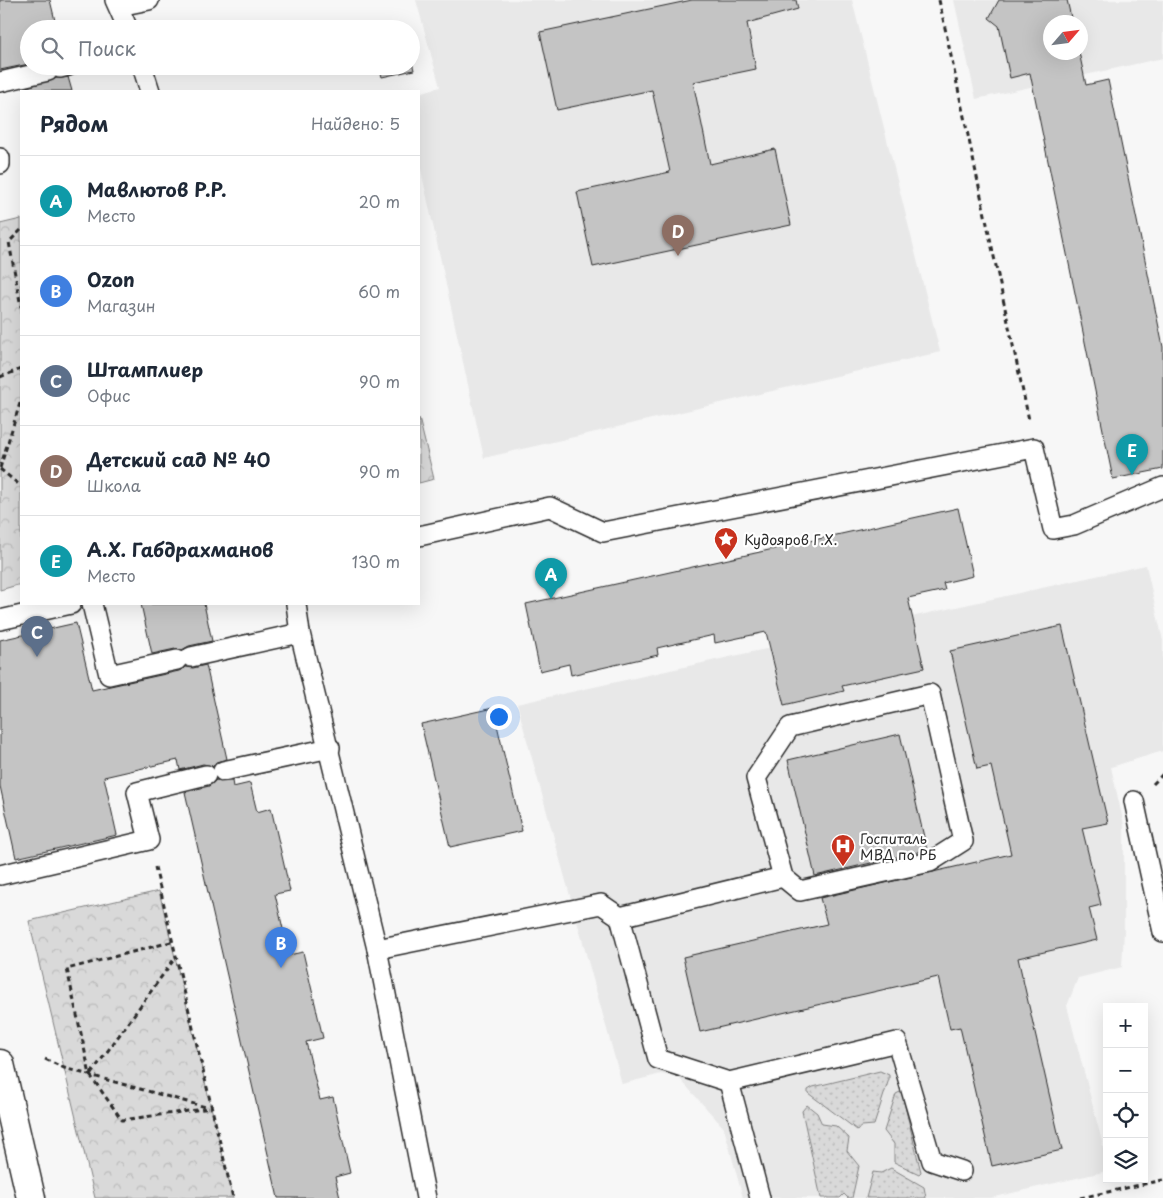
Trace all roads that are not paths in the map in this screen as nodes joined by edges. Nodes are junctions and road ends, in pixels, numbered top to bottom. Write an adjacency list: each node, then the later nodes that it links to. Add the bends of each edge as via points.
1 (149, 0): 2 (lane)
2 (117, 3): 3 (lane)
3 (124, 20)
4 (30, 75): 6 (lane)
5 (145, 75): 7 (lane)
6 (0, 82)
7 (150, 90)
8 (0, 158): 9 (lane)
9 (0, 164)
10 (1163, 487): 11 (lane, via 1074,525 1053,529 1034,448 603,532 550,507)
11 (420, 536)
12 (67, 605): 15 (lane)
13 (92, 605): 16 (lane, via 109,676)
14 (296, 605): 16 (lane)
15 (0, 620)
16 (300, 633): 17 (lane)
17 (330, 748): 19 (lane, via 137,792 149,840); 23 (lane)
18 (1134, 801): 22 (lane)
19 (0, 875)
20 (783, 877): 20 (lane, via 756,778 790,726 930,694 963,841 930,862 843,883 800,891); 21 (lane)
21 (620, 918): 23 (lane, via 601,904); 25 (lane, via 658,1058)
22 (1163, 932)
23 (377, 949): 28 (lane)
24 (0, 1064): 27 (main road)
25 (728, 1082): 26 (lane, via 897,1042 932,1161); 29 (lane)
26 (962, 1171)
27 (31, 1198)
28 (426, 1198)
29 (760, 1198)

